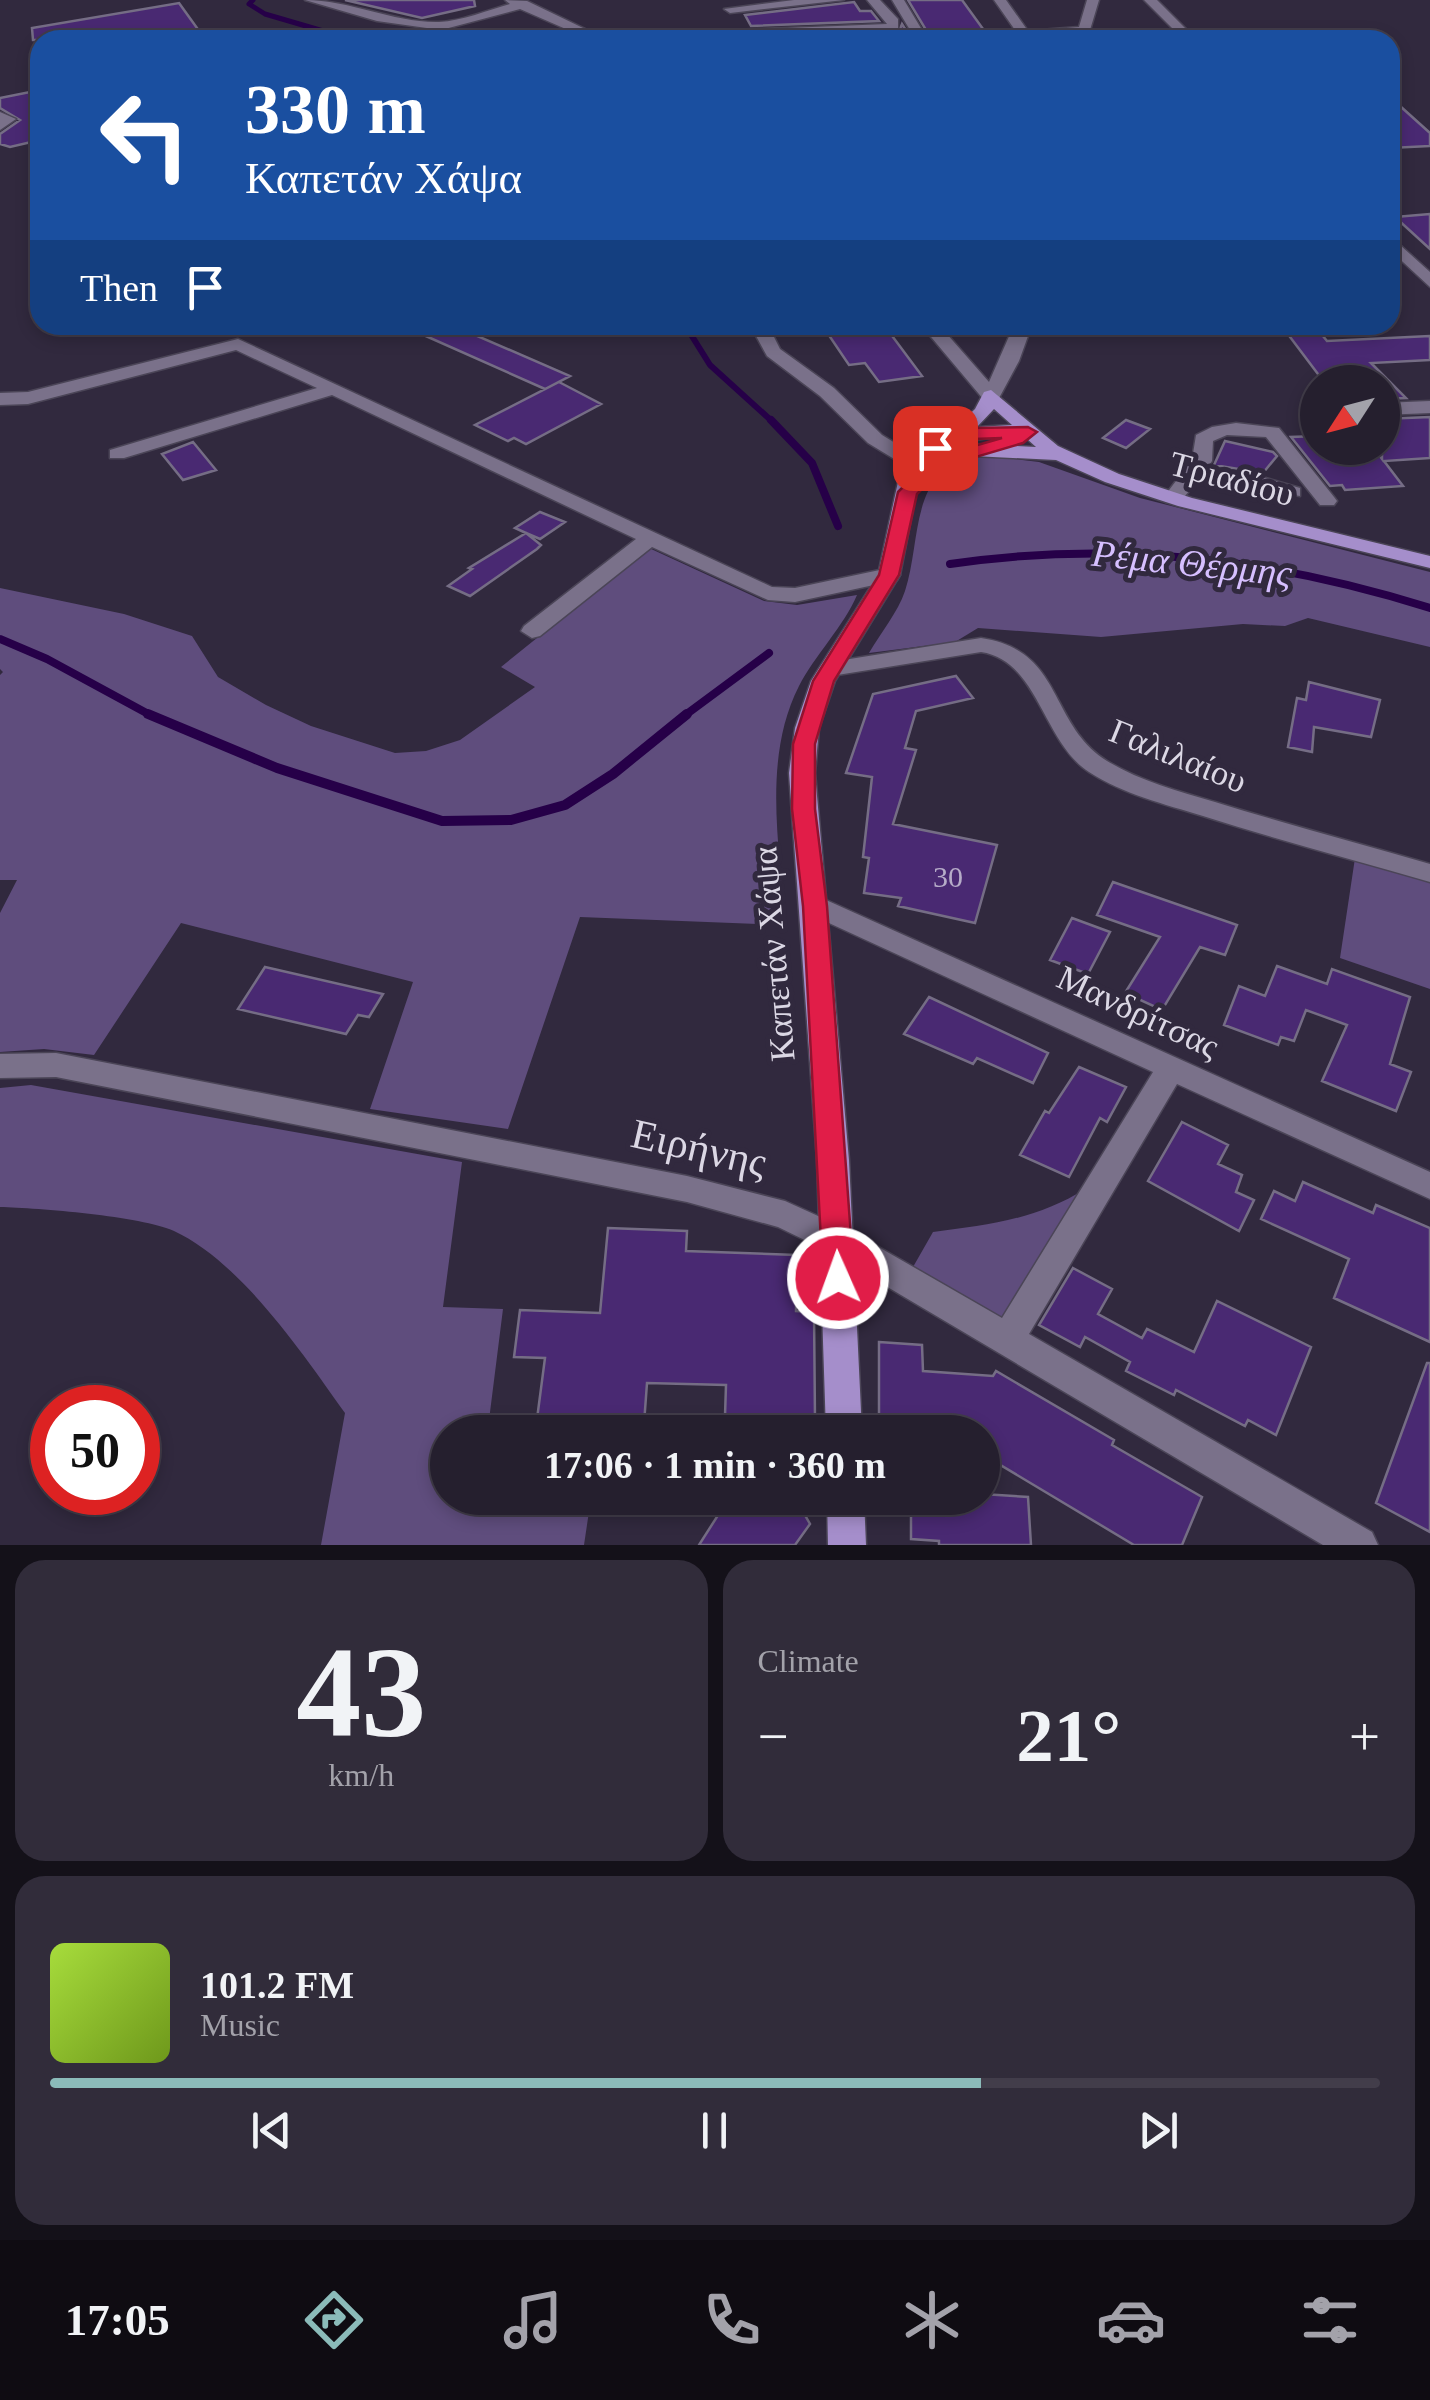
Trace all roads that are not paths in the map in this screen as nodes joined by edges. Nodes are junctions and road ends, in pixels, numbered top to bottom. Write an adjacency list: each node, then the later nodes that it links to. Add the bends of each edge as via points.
1 (311, 0): 8 (street, via 441,26)
2 (838, 0): 9 (street)
3 (873, 0): 12 (street, via 894,27)
4 (898, 0): 13 (street)
5 (1000, 0): 14 (street)
6 (1093, 0): 15 (street)
7 (1150, 0): 16 (street)
8 (517, 2): 10 (street)
9 (734, 4): 11 (street)
10 (580, 30)
11 (713, 30)
12 (838, 30)
13 (916, 30)
14 (1021, 30)
15 (1084, 30)
16 (1181, 30)
17 (0, 116): 18 (street, via 9,119)
18 (0, 126)
19 (1400, 251): 20 (street)
20 (1430, 282)
21 (764, 335): 34 (street, via 772,352 875,439)
22 (939, 335): 25 (street)
23 (1019, 335): 25 (street)
24 (334, 390): 26 (street, via 238,344); 32 (street); 40 (street)
25 (991, 396): 29 (main road, Τριαδίου); 30 (main road)
26 (0, 400)
27 (1430, 407): 28 (street)
28 (1400, 409)
29 (1028, 432): 30 (main road); 31 (main road); 33 (main road, Τριαδίου)
30 (955, 437): 34 (main road)
31 (972, 450): 33 (main road); 36 (main road, via 930,468)
32 (117, 454)
33 (1058, 454): 38 (main road, Τριαδίου)
34 (916, 464): 36 (main road, Καπετάν Χάψα)
35 (1193, 472): 37 (street); 38 (street); 39 (street, via 1202,461 1203,439 1213,431 1272,432)
36 (908, 492): 42 (main road, Καπετάν Χάψα)
37 (1293, 492)
38 (1173, 498): 41 (main road, Τριαδίου)
39 (1327, 501)
40 (650, 538): 42 (street, via 782,596); 43 (street)
41 (1430, 562)
42 (889, 575): 44 (main road, Καπετάν Χάψα)
43 (532, 631)
44 (831, 669): 45 (street, Γαλιλαίου, via 996,646 1033,679 1074,748 1108,772 1221,813); 46 (main road, Καπετάν Χάψα, via 810,713 802,773)
45 (1430, 873)
46 (815, 906): 48 (street, Μανδρίτσας); 50 (main road, Καπετάν Χάψα)
47 (0, 1066): 50 (street, Ειρήνης, via 56,1065 687,1189 785,1215)
48 (1171, 1068): 49 (street, Μανδρίτσας); 51 (street)
49 (1430, 1186)
50 (837, 1240): 51 (street, Ειρήνης); 52 (main road, Καπετάν Χάψα)
51 (1007, 1340): 55 (street, Ειρήνης)
52 (843, 1415)
53 (846, 1515): 54 (main road)
54 (847, 1545)
55 (1358, 1545)

